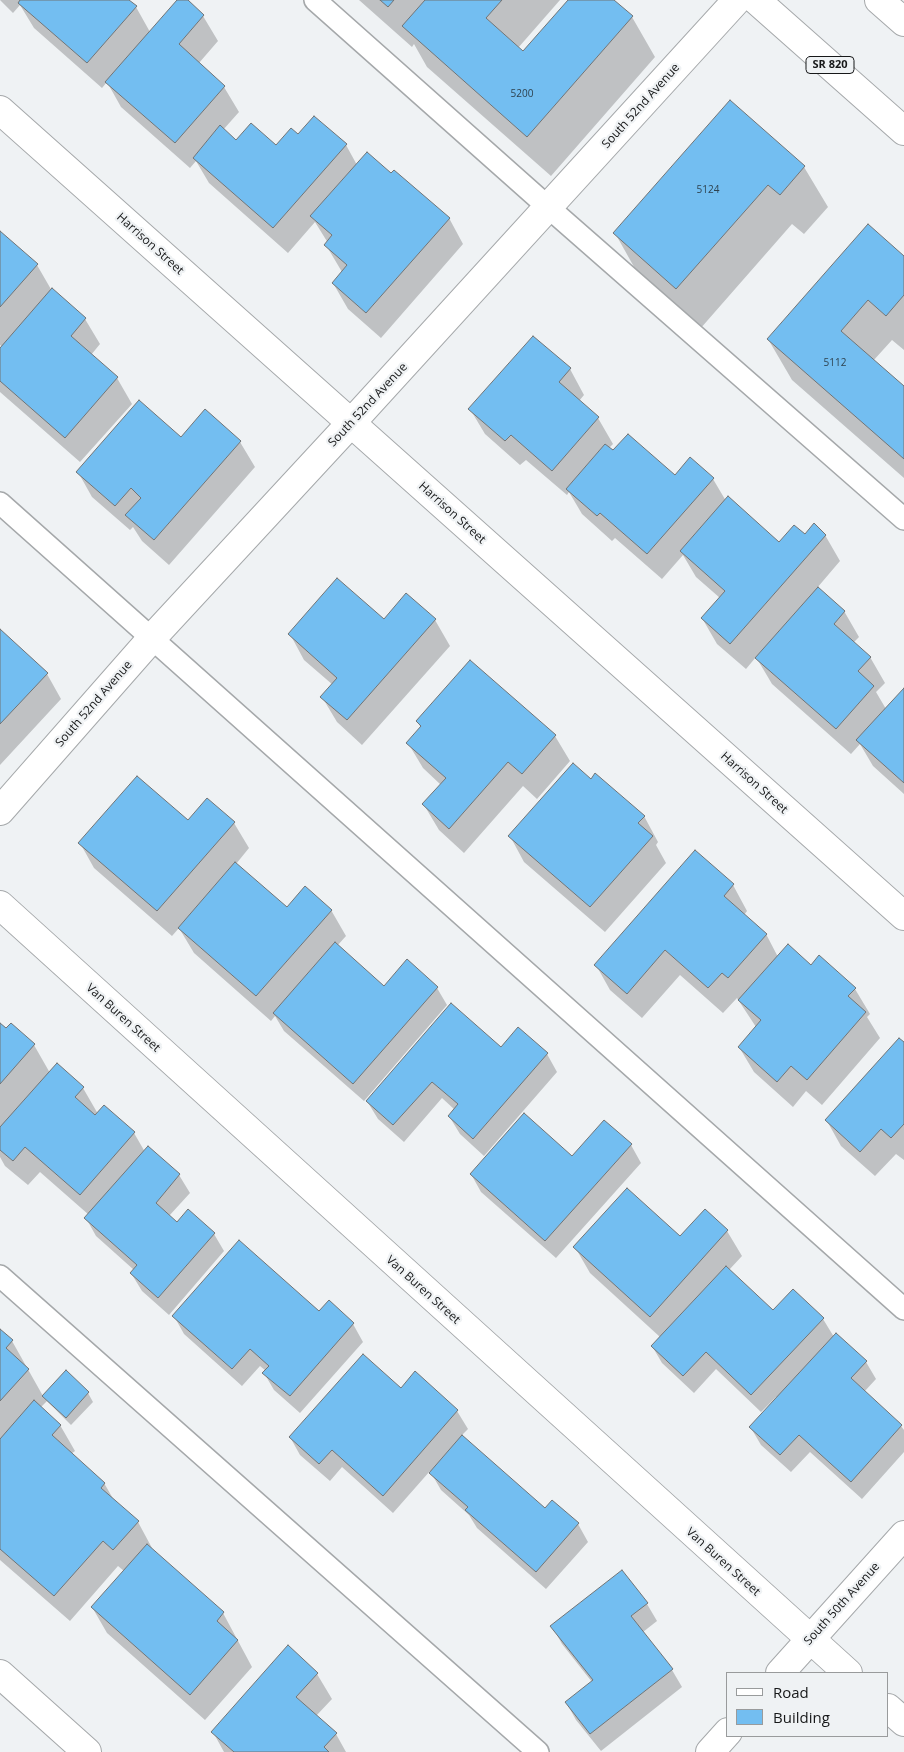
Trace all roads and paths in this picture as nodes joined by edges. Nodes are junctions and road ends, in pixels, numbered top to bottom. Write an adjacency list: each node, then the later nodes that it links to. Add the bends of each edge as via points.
1 (737, 0): 8 (main road, South 52nd Avenue)
2 (756, 0): 7 (main road, SR 820)
3 (879, 0): 5 (main road)
4 (324, 3): 8 (lane)
5 (904, 22)
6 (0, 110): 9 (main road, Harrison Street)
7 (904, 130)
8 (548, 207): 9 (main road, South 52nd Avenue); 11 (lane)
9 (351, 423): 12 (main road, South 52nd Avenue); 15 (main road, Harrison Street)
10 (0, 503): 12 (lane)
11 (904, 518)
12 (152, 638): 13 (main road, South 52nd Avenue); 17 (lane)
13 (0, 811)
14 (0, 906): 19 (main road, Van Buren Street)
15 (904, 916)
16 (0, 1276): 27 (lane)
17 (904, 1309)
18 (904, 1535): 19 (main road, South 50th Avenue)
19 (809, 1640): 20 (main road, South 50th Avenue); 21 (main road, Van Buren Street)
20 (781, 1672)
21 (847, 1672)
22 (0, 1674): 26 (main road)
23 (889, 1709): 24 (main road)
24 (904, 1722)
25 (726, 1734): 28 (main road)
26 (87, 1752)
27 (538, 1752)
28 (710, 1752)

